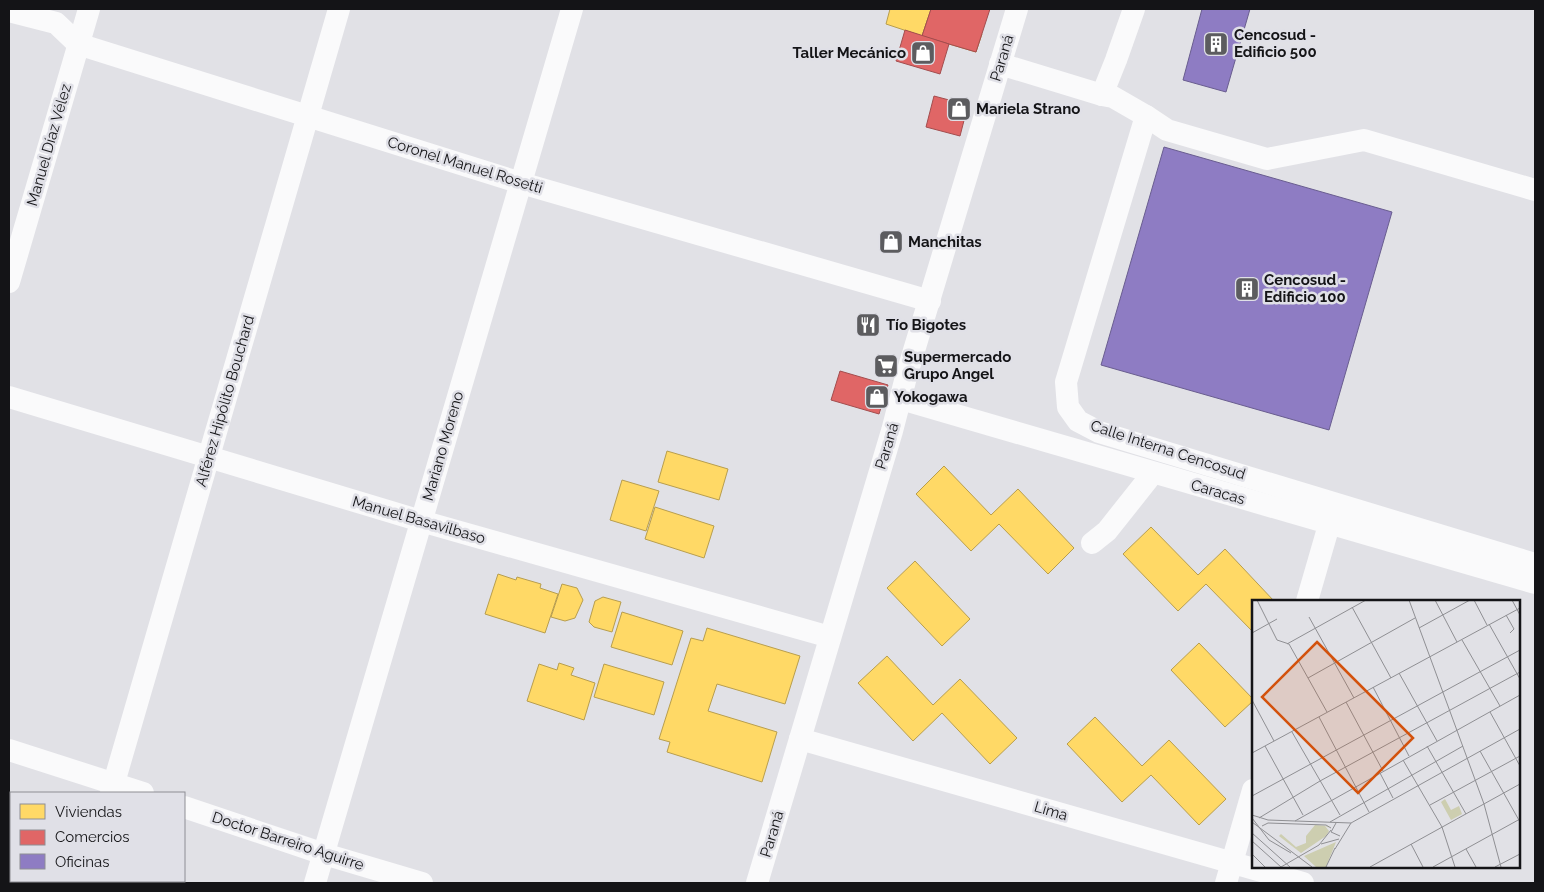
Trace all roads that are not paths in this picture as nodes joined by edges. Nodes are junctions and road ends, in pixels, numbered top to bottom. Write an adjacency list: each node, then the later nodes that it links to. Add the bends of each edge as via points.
1 (89, 9): 7 (street, Manuel Díaz Vélez)
2 (340, 9): 10 (street, Alférez Hipólito Bouchard)
3 (572, 9): 12 (street, Mariano Moreno)
4 (1017, 9): 8 (street, Paraná)
5 (1134, 9): 9 (street)
6 (9, 10): 7 (street, Coronel Manuel Rosetti, via 56,23)
7 (78, 44): 10 (street, Coronel Manuel Rosetti); 14 (street, Manuel Díaz Vélez)
8 (1000, 64): 9 (street); 15 (street, Paraná)
9 (1102, 95): 11 (street, via 1113,97)
10 (308, 116): 12 (street, Coronel Manuel Rosetti); 18 (street, Alférez Hipólito Bouchard)
11 (1146, 116): 13 (street, via 1167,130 1267,159 1364,140); 23 (street, Calle Interna Cencosud, via 1066,382 1068,407 1078,420 1098,432)
12 (521, 183): 15 (street, Coronel Manuel Rosetti); 20 (street, Mariano Moreno)
13 (1535, 190)
14 (9, 282)
15 (930, 301): 17 (street, Paraná)
16 (9, 396): 18 (street, Manuel Basavilbaso)
17 (901, 399): 19 (street, Caracas); 26 (street, Paraná)
18 (209, 457): 20 (street, Manuel Basavilbaso); 29 (street, Alférez Hipólito Bouchard)
19 (1153, 473): 21 (street, Caracas); 22 (street, via 1108,531)
20 (421, 521): 26 (street, Manuel Basavilbaso); 33 (street, Mariano Moreno)
21 (1330, 525): 24 (street, Caracas); 25 (street)
22 (1092, 543)
23 (1535, 564)
24 (1535, 583)
25 (1307, 600)
26 (830, 637): 27 (street, Paraná)
27 (800, 739): 34 (street, Lima); 37 (street, Paraná)
28 (9, 750): 29 (street)
29 (113, 788): 30 (street)
30 (137, 792)
31 (1252, 793): 34 (street)
32 (185, 807): 33 (street, Doctor Barreiro Aguirre)
33 (324, 854): 35 (street, Mariano Moreno); 36 (street, Doctor Barreiro Aguirre)
34 (1228, 873): 38 (street, Lima)
35 (315, 883)
36 (422, 883)
37 (757, 883)
38 (1303, 883)

